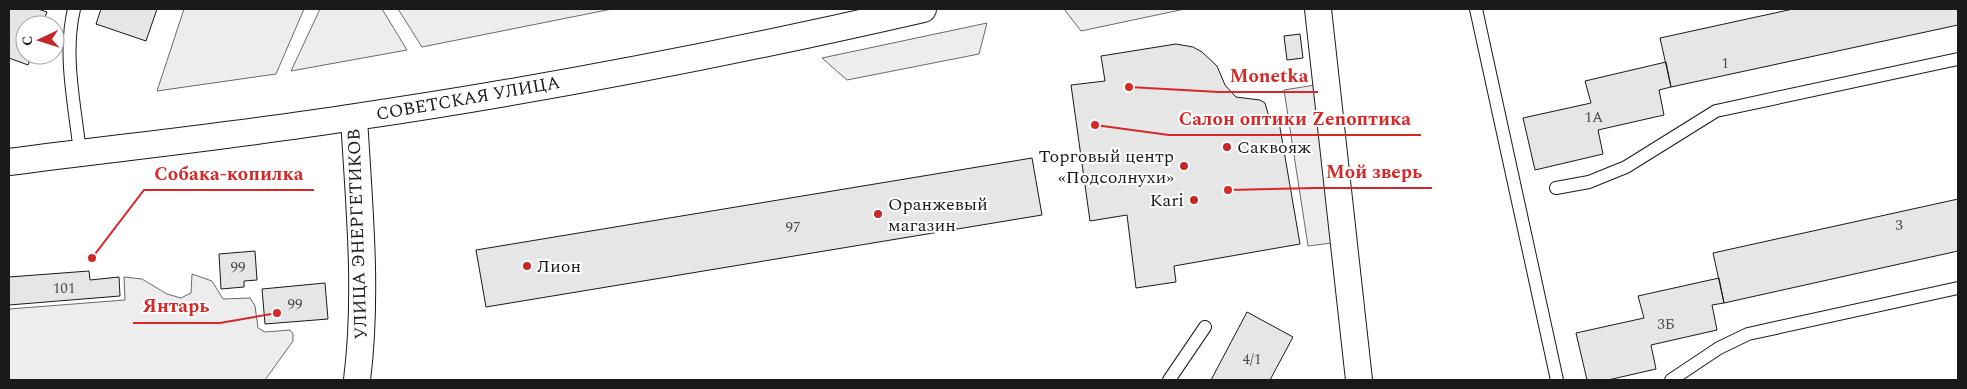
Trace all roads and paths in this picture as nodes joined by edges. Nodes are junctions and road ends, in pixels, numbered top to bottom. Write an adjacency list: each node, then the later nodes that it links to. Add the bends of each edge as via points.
1 (74, 9): 7 (lane, via 70,69)
2 (923, 9): 6 (street, СОВЕТСКАЯ УЛИЦА, via 679,62)
3 (1318, 9): 14 (street)
4 (1476, 9): 15 (lane)
5 (1958, 59): 9 (lane, via 1716,111 1626,166 1589,182)
6 (354, 118): 7 (street, СОВЕТСКАЯ УЛИЦА); 12 (street, УЛИЦА ЭНЕРГЕТИКОВ, via 362,286 362,341)
7 (80, 153): 8 (street, СОВЕТСКАЯ УЛИЦА)
8 (9, 162)
9 (1556, 188)
10 (1958, 288): 16 (lane, via 1748,334 1719,348)
11 (1205, 327): 13 (lane)
12 (357, 380)
13 (1169, 380)
14 (1360, 380)
15 (1557, 380)
16 (1671, 380)

